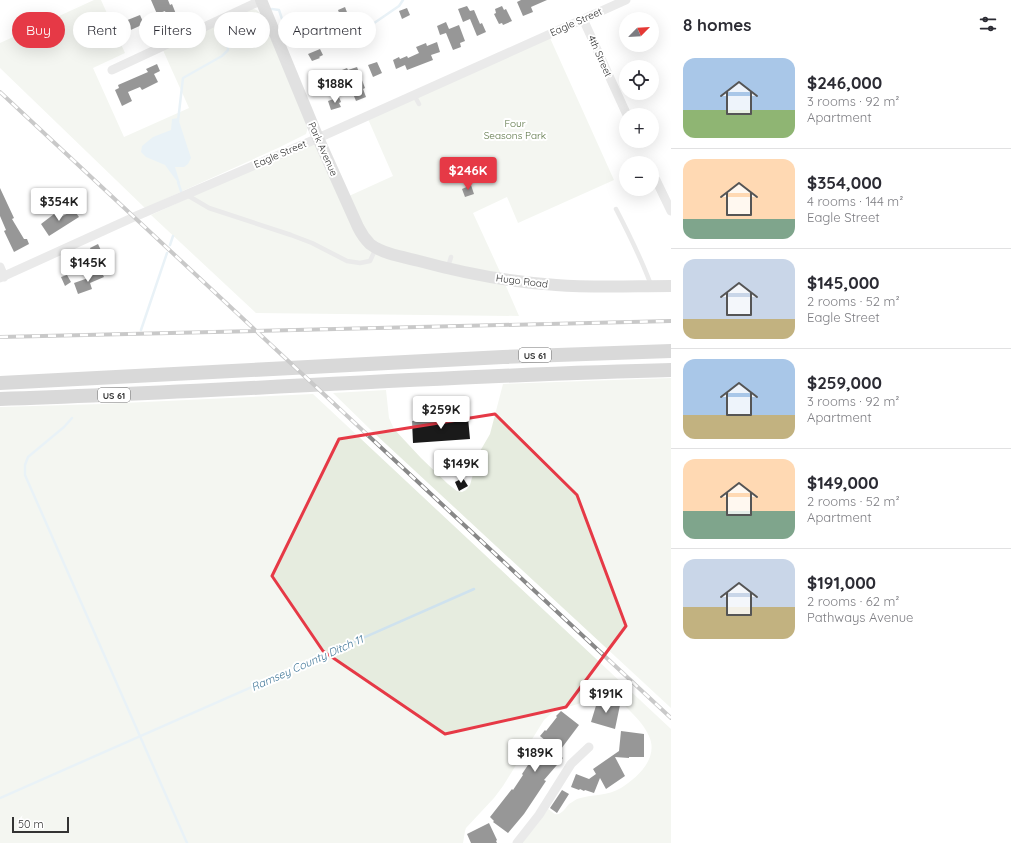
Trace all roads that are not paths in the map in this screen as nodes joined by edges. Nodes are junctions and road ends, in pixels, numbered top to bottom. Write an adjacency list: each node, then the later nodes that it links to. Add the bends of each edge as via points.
1 (261, 0): 4 (street); 8 (street, Park Avenue)
2 (626, 0): 3 (street, Eagle Street)
3 (584, 19): 5 (street, Eagle Street); 7 (street, 4th Street)
4 (112, 70)
5 (414, 95): 6 (lane); 8 (street, Eagle Street)
6 (419, 104)
7 (624, 108)
8 (318, 138): 10 (street, Eagle Street); 13 (street, Park Avenue, via 362,235)
9 (659, 186): 12 (street)
10 (186, 195): 13 (lane, via 209,208 291,235 347,260 360,263 370,261); 17 (street, Eagle Street)
11 (616, 209): 18 (lane)
12 (671, 211)
13 (377, 248): 16 (street, Hugo Road)
14 (451, 257): 16 (lane)
15 (0, 267): 17 (street)
16 (448, 269): 18 (street, Hugo Road, via 554,285)
17 (2, 277)
18 (651, 286): 19 (street, Hugo Road)
19 (671, 286)
20 (671, 352): 22 (main road, US 61, via 496,357)
21 (671, 370): 23 (main road, US 61)
22 (0, 383)
23 (0, 399)
24 (589, 747): 25 (street, via 573,761 537,818)
25 (517, 843)

